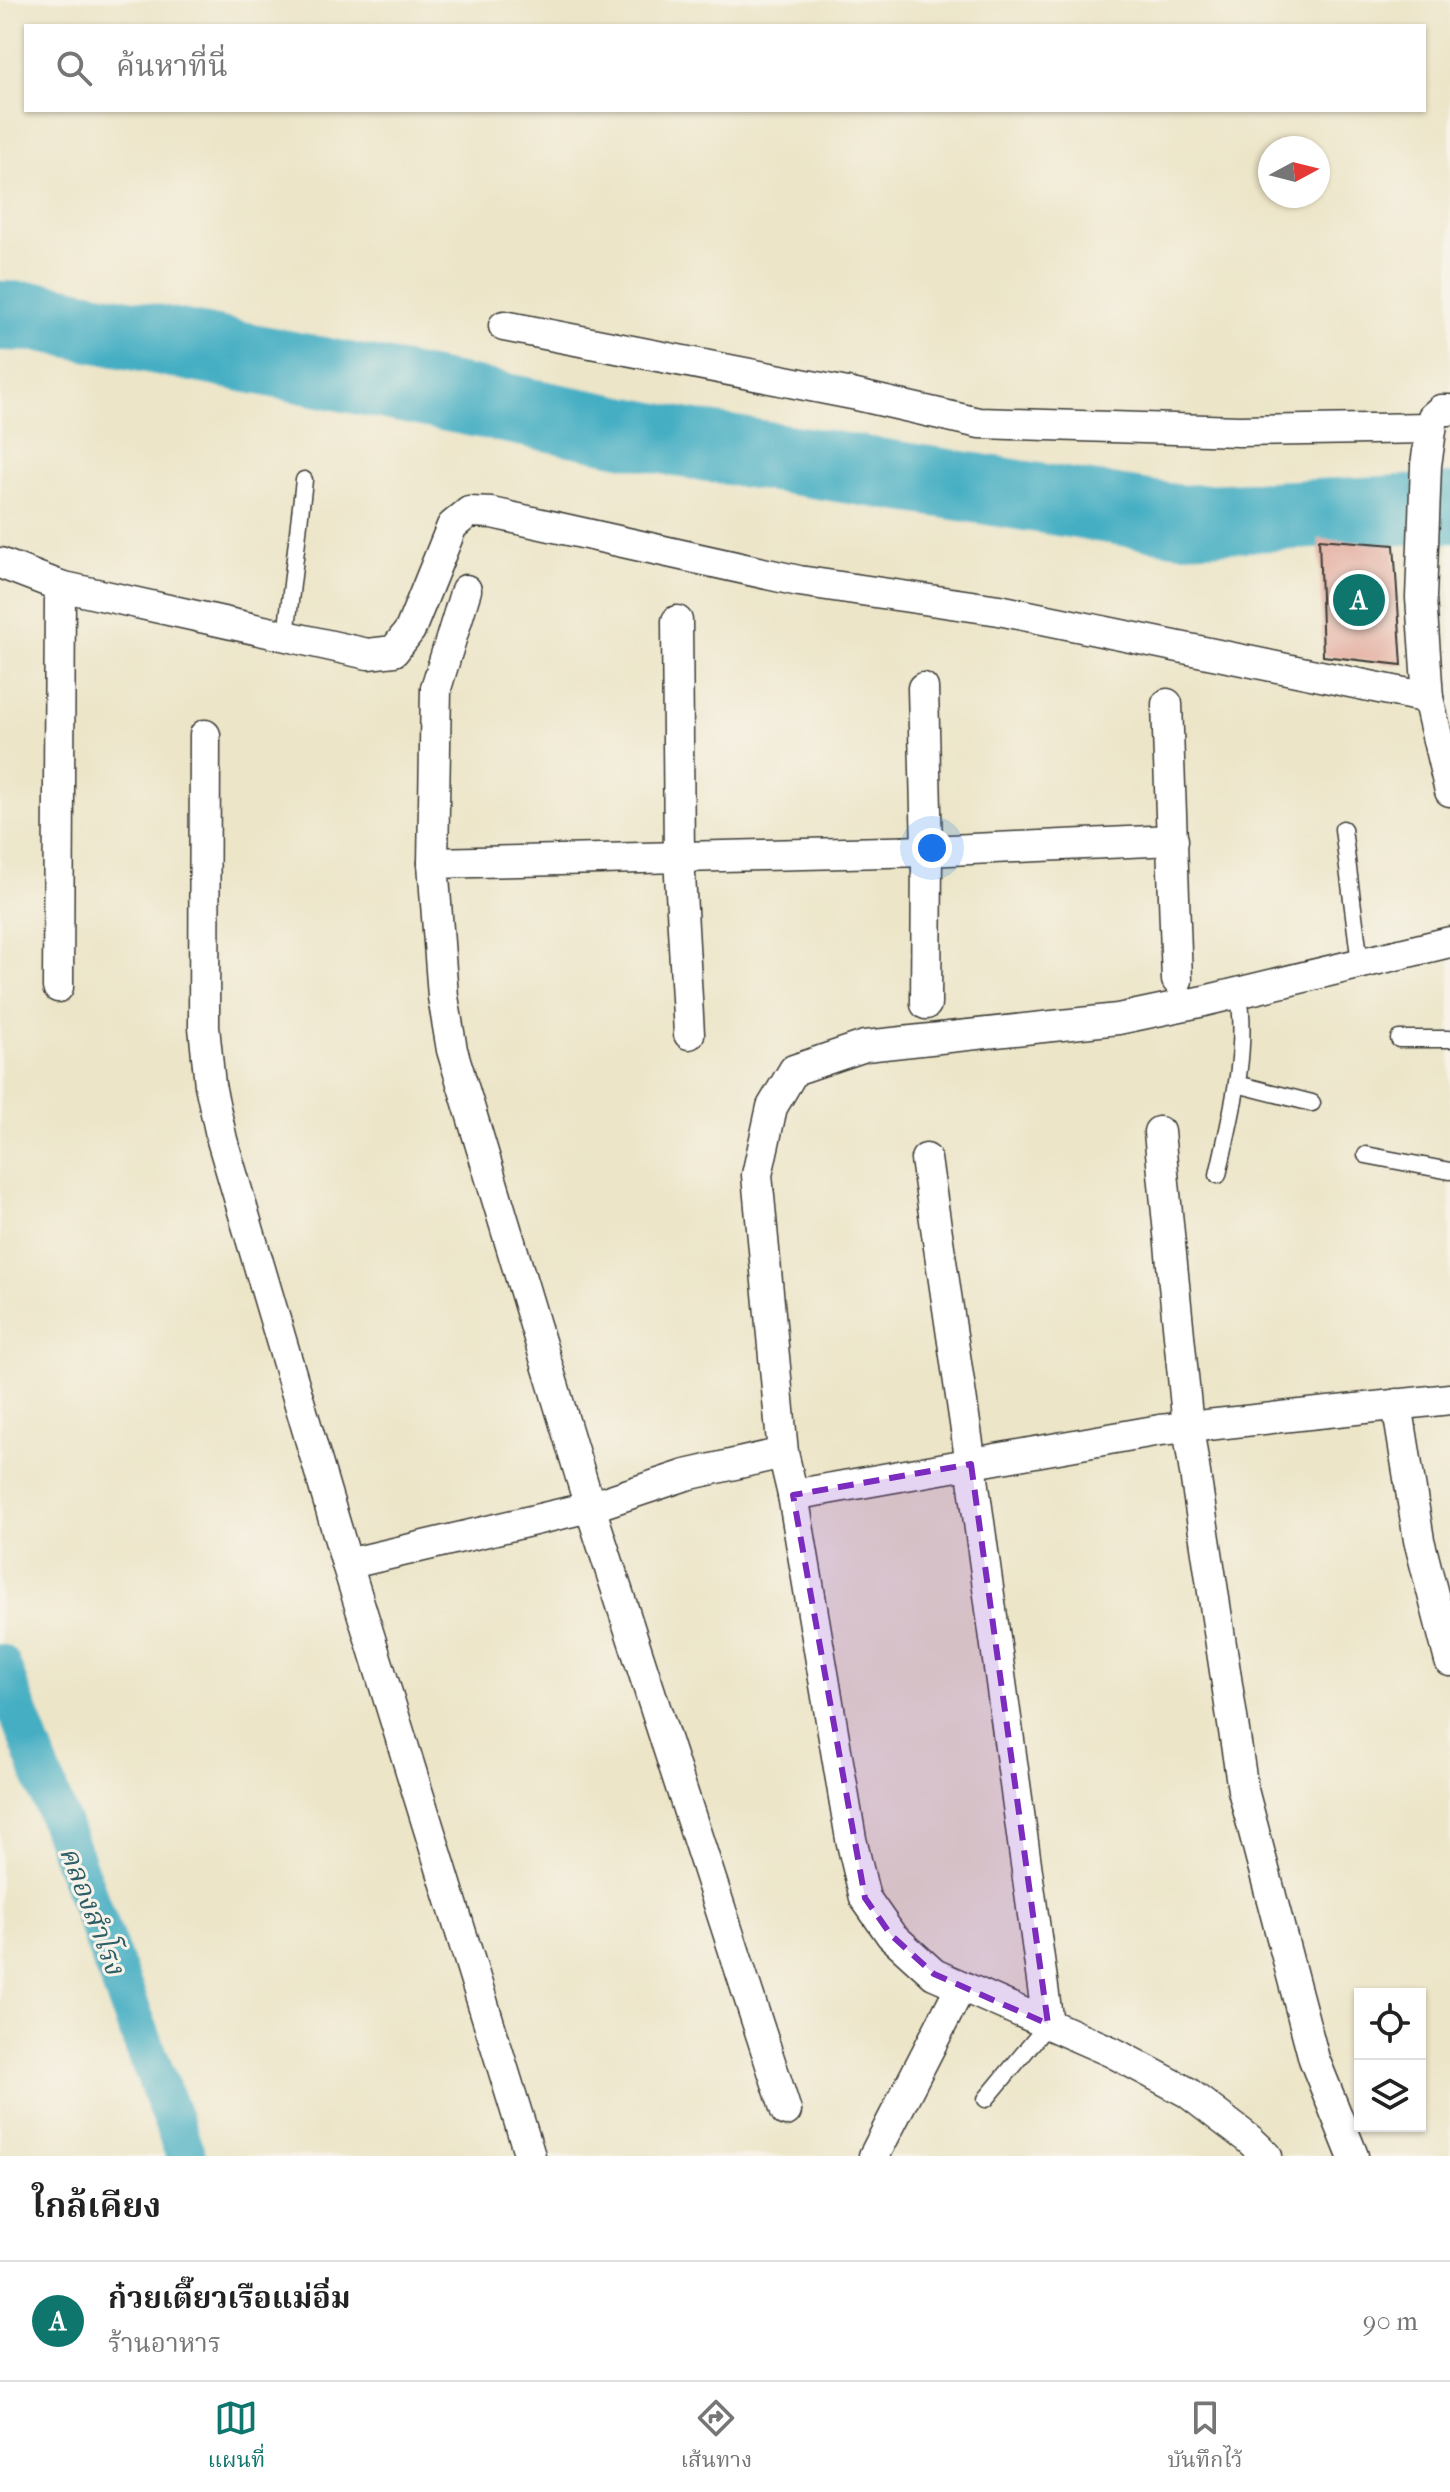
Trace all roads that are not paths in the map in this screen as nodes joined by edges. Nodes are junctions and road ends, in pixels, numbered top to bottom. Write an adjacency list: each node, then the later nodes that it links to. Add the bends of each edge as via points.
1 (504, 326): 2 (street, via 979,423 1239,431)
2 (1441, 419): 10 (street, via 1426,465 1421,598)
3 (304, 480): 8 (lane)
4 (0, 563): 5 (street)
5 (60, 586): 8 (street); 23 (street)
6 (466, 590): 19 (street, via 436,688)
7 (677, 621): 18 (street)
8 (286, 636): 10 (street, via 368,654 394,651 410,630 452,526 469,512 492,513 799,581 999,610)
9 (923, 688): 17 (street)
10 (1428, 698): 13 (street)
11 (1167, 704): 16 (street)
12 (205, 735): 43 (street, via 204,1027 210,1085)
13 (1444, 741): 14 (street)
14 (1450, 791)
15 (1343, 829): 21 (lane)
16 (1173, 840): 17 (street); 22 (street)
17 (927, 851): 18 (street); 25 (street)
18 (679, 857): 19 (street); 26 (street)
19 (433, 863): 42 (street, via 452,1050)
20 (1450, 942): 21 (street)
21 (1360, 963): 24 (street)
22 (1177, 980)
23 (58, 987)
24 (1239, 993): 29 (lane, via 1243,1019); 39 (street, via 1118,1019 865,1046 794,1070 772,1107 757,1175)
25 (926, 1004)
26 (689, 1034)
27 (1399, 1039): 28 (lane)
28 (1450, 1039)
29 (1237, 1084): 30 (lane); 35 (lane)
30 (1312, 1103)
31 (1159, 1132): 38 (street)
32 (1366, 1155): 34 (lane)
33 (926, 1159): 40 (street)
34 (1450, 1171)
35 (1218, 1175)
36 (1450, 1399): 37 (street)
37 (1397, 1404): 38 (street); 44 (street, via 1419,1540)
38 (1188, 1427): 40 (street); 52 (street, via 1243,1790 1314,2059)
39 (783, 1453): 41 (street); 42 (street, via 686,1475)
40 (971, 1464): 41 (street); 46 (street)
41 (793, 1495): 45 (street, via 865,1898 891,1935 934,1974)
42 (590, 1507): 43 (street); 48 (street)
43 (347, 1564): 49 (street)
44 (1450, 1661)
45 (961, 1986): 46 (street); 50 (street)
46 (1048, 2024): 47 (lane); 51 (street, via 1187,2092)
47 (986, 2099)
48 (786, 2111)
49 (530, 2156)
50 (874, 2156)
51 (1267, 2156)
52 (1353, 2156)

